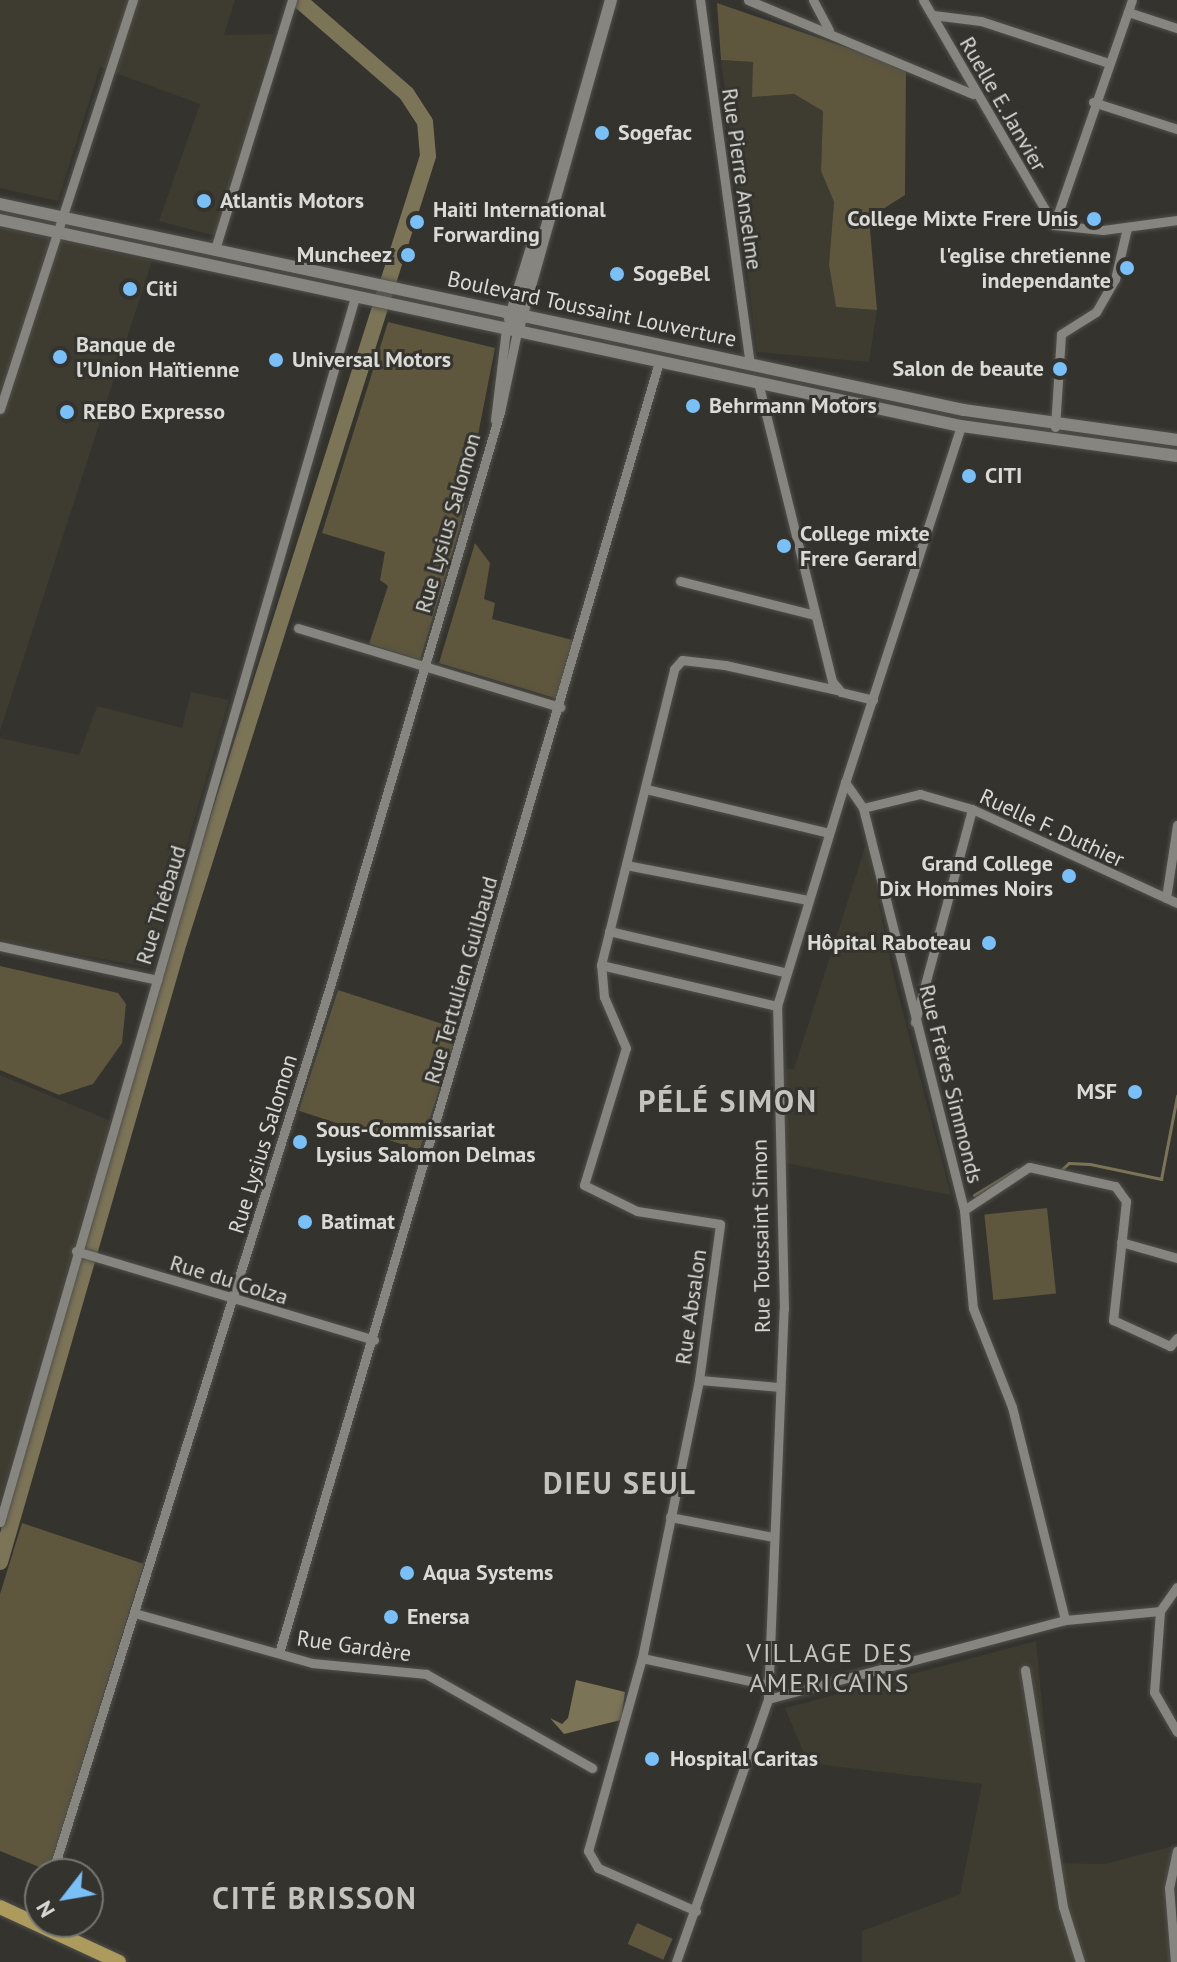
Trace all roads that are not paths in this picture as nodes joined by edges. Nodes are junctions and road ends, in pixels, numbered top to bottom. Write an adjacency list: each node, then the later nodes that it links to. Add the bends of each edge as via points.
1 (133, 0): 18 (street)
2 (292, 0): 24 (street)
3 (611, 0): 26 (main road)
4 (700, 0): 29 (street, Rue Pierre Anselme)
5 (748, 0): 12 (street)
6 (813, 0): 12 (street)
7 (923, 0): 10 (street, Ruelle E. Janvier)
8 (1132, 0): 9 (street)
9 (1128, 12): 11 (street); 13 (street)
10 (933, 15): 13 (street, via 981,21); 14 (street, Ruelle E. Janvier)
11 (1177, 28)
12 (829, 30): 14 (street)
13 (1109, 63): 15 (street)
14 (973, 94): 21 (street, Ruelle E. Janvier)
15 (1093, 102): 16 (street); 21 (street)
16 (1177, 129)
17 (0, 204): 18 (main road, Boulevard Toussaint Louverture)
18 (62, 216): 23 (street); 24 (main road, Boulevard Toussaint Louverture)
19 (0, 220): 23 (main road, Boulevard Toussaint Louverture)
20 (1177, 220): 22 (street)
21 (1054, 225): 22 (street)
22 (1127, 228): 34 (street, via 1115,279 1096,312 1061,334)
23 (59, 233): 25 (main road, Boulevard Toussaint Louverture); 31 (street)
24 (215, 249): 26 (main road, Boulevard Toussaint Louverture)
25 (358, 297): 27 (main road, Boulevard Toussaint Louverture); 58 (street, Rue Thébaud, via 261,643)
26 (519, 313): 27 (main road); 29 (main road, Boulevard Toussaint Louverture)
27 (511, 330): 28 (main road, Boulevard Toussaint Louverture); 40 (street, Rue Lysius Salomon, via 495,420)
28 (659, 362): 30 (main road, Boulevard Toussaint Louverture); 43 (street, Rue Tertulien Guilbaud)
29 (750, 363): 32 (main road, Boulevard Toussaint Louverture)
30 (758, 382): 33 (main road, Boulevard Toussaint Louverture); 38 (street)
31 (0, 409)
32 (964, 410): 33 (main road); 34 (main road, Boulevard Toussaint Louverture)
33 (961, 426): 36 (main road, Boulevard Toussaint Louverture); 42 (street)
34 (1055, 427): 35 (main road, Boulevard Toussaint Louverture)
35 (1177, 440)
36 (1177, 456)
37 (680, 581): 38 (street)
38 (814, 615): 41 (street)
39 (298, 628): 40 (street)
40 (425, 667): 43 (street); 65 (street, Rue Lysius Salomon)
41 (837, 690): 42 (street); 45 (street, Rue Absalon, via 682,660)
42 (873, 700): 44 (street)
43 (560, 707): 67 (street, Rue Tertulien Guilbaud)
44 (845, 782): 46 (street, Rue Frères Simmonds); 49 (street, Rue Toussaint Simon)
45 (646, 789): 49 (street); 50 (street, Rue Absalon)
46 (863, 808): 47 (street, Ruelle F. Duthier, via 920,794); 60 (street, Rue Frères Simmonds)
47 (972, 809): 51 (street, Ruelle F. Duthier); 60 (street)
48 (1177, 825): 51 (street)
49 (829, 833): 52 (street, Rue Toussaint Simon)
50 (626, 865): 52 (street); 54 (street, Rue Absalon)
51 (1166, 898): 53 (street, Ruelle F. Duthier)
52 (808, 900): 57 (street, Rue Toussaint Simon)
53 (1177, 903)
54 (609, 931): 56 (street, Rue Absalon); 57 (street)
55 (0, 946): 58 (street)
56 (601, 965): 59 (street); 68 (street, Rue Absalon, via 604,997 626,1048 584,1185 637,1211 720,1224)
57 (784, 972): 59 (street, Rue Toussaint Simon)
58 (157, 980): 63 (street, Rue Thébaud)
59 (777, 1006): 69 (street, Rue Toussaint Simon)
60 (915, 1022): 61 (street, Rue Frères Simmonds)
61 (964, 1210): 62 (street, via 1029,1167 1115,1186 1126,1201); 76 (street, Rue Frères Simmonds, via 973,1308 1012,1407)
62 (1121, 1242): 64 (street); 66 (street, via 1113,1320 1170,1346)
63 (78, 1252): 65 (street, Rue du Colza); 71 (street, Rue Thébaud)
64 (1177, 1258)
65 (234, 1301): 67 (street, Rue du Colza); 75 (street, Rue Lysius Salomon)
66 (1177, 1338)
67 (374, 1340): 77 (street, Rue Tertulien Guilbaud)
68 (699, 1380): 69 (street); 70 (street, Rue Absalon)
69 (779, 1387): 72 (street, Rue Toussaint Simon)
70 (670, 1517): 72 (street); 78 (street, Rue Absalon)
71 (0, 1522)
72 (773, 1537): 80 (street, Rue Toussaint Simon)
73 (1177, 1587): 74 (street)
74 (1160, 1611): 76 (street); 82 (street, via 1154,1692)
75 (138, 1614): 77 (street, Rue Gardère); 85 (street, Rue Lysius Salomon)
76 (1065, 1620): 81 (street)
77 (279, 1653): 83 (street, Rue Gardère, via 426,1674)
78 (642, 1658): 80 (street); 89 (street, Rue Absalon, via 588,1851 598,1868)
79 (1025, 1670): 94 (street, via 1063,1907)
80 (769, 1685): 81 (street, Rue Toussaint Simon)
81 (768, 1699): 89 (street, Rue Toussaint Simon)
82 (1177, 1732)
83 (592, 1768)
84 (1177, 1851): 86 (street)
85 (57, 1858)
86 (1169, 1888): 87 (street); 95 (street)
87 (1177, 1899)
88 (0, 1907): 90 (main road)
89 (696, 1911): 93 (street, Rue Toussaint Simon)
90 (24, 1914)
91 (75, 1938): 92 (main road)
92 (119, 1962)
93 (676, 1962)
94 (1080, 1962)
95 (1175, 1962)

